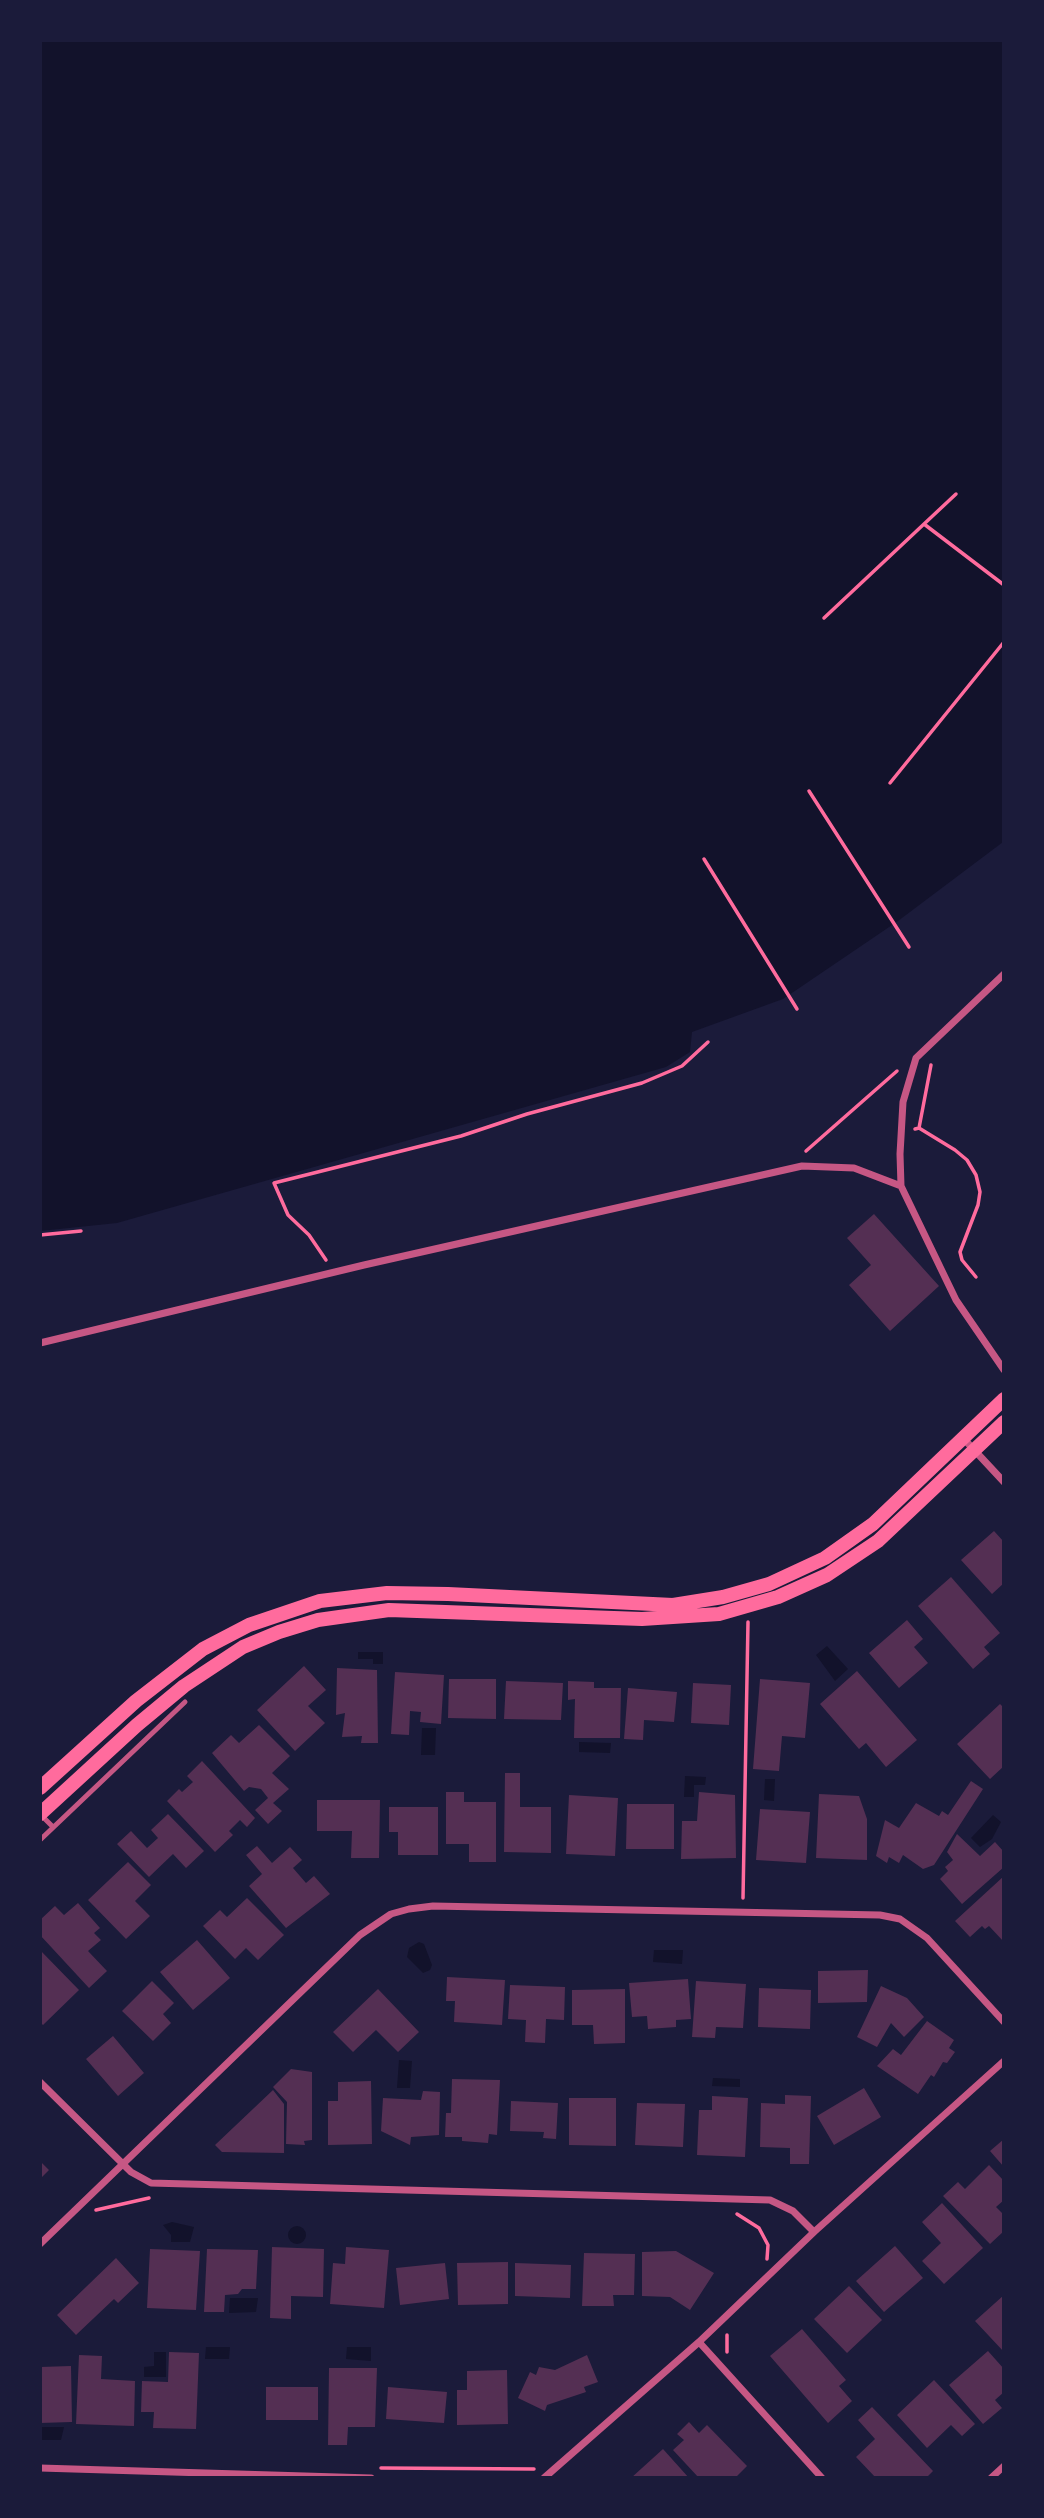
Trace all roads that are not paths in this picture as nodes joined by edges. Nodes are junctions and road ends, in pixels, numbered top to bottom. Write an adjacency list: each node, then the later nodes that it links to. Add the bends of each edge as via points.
1 (1004, 974): 2 (street, via 916,1058 906,1086)
2 (901, 1186): 3 (street, via 854,1168 802,1166); 4 (street, via 956,1300)
3 (40, 1343)
4 (1004, 1370)
5 (1004, 1399): 7 (main road)
6 (1004, 1422): 8 (main road)
7 (964, 1439): 8 (street); 11 (main road, via 873,1524 825,1558 769,1584 723,1597 648,1606 523,1597 375,1594 320,1601 249,1625 203,1649)
8 (975, 1451): 9 (street); 12 (main road, via 878,1541 827,1575 778,1597 719,1614 642,1619 389,1610 318,1619 243,1647 137,1725)
9 (1004, 1482)
10 (185, 1702): 13 (lane)
11 (40, 1788)
12 (40, 1814): 13 (lane)
13 (53, 1827): 14 (lane)
14 (40, 1840)
15 (1004, 2022): 18 (street, via 927,1938 900,1919 743,1911 433,1906 391,1914 360,1935)
16 (1004, 2061): 19 (street)
17 (40, 2082): 18 (street)
18 (123, 2165): 19 (street, via 151,2183 171,2185 770,2200 793,2211); 20 (street)
19 (814, 2232): 21 (street)
20 (40, 2244)
21 (699, 2342): 25 (street); 26 (street)
22 (1004, 2466): 27 (street)
23 (40, 2468): 24 (street)
24 (371, 2478)
25 (544, 2478)
26 (822, 2478)
27 (991, 2478)

